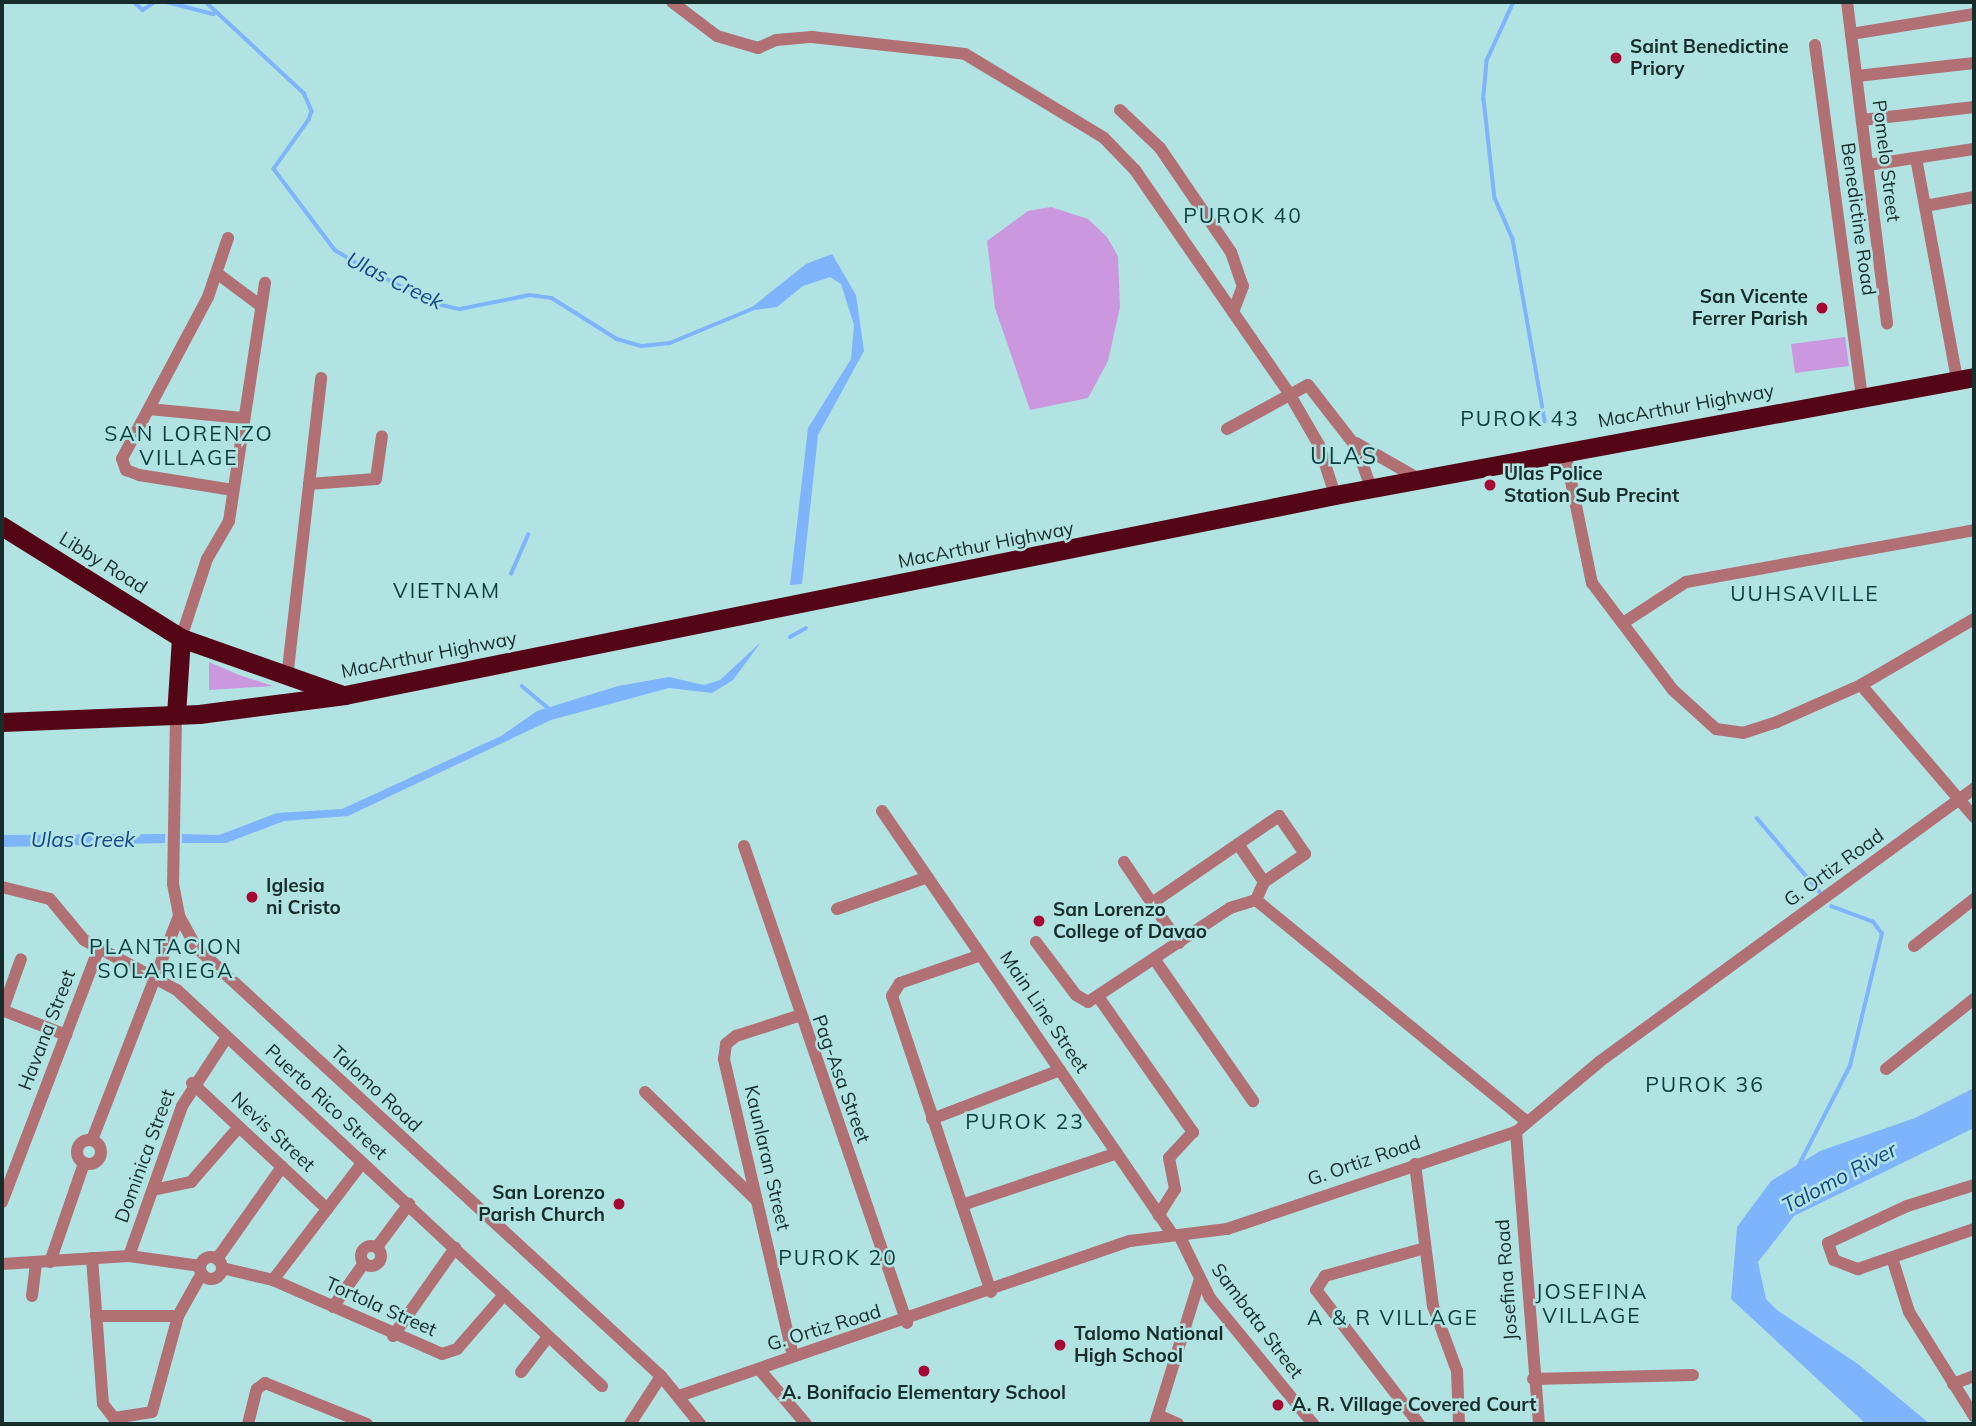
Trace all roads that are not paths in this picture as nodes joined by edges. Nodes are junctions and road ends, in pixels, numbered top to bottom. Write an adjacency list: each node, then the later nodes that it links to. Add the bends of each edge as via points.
1 (672, 2): 20 (street, via 717,36 758,48 812,37 977,59 1104,138 1135,170)
2 (1847, 2): 4 (street, Pomelo Street)
3 (1974, 14): 4 (street)
4 (1851, 34): 7 (street, Pomelo Street)
5 (1815, 45): 25 (street, Benedictine Road)
6 (1974, 63): 7 (street)
7 (1857, 76): 10 (street, Pomelo Street)
8 (1974, 107): 10 (street)
9 (1121, 110): 20 (street, via 1160,148 1231,252 1243,286)
10 (1862, 120): 13 (street, Pomelo Street)
11 (1974, 149): 12 (street)
12 (1916, 158): 13 (street); 15 (street)
13 (1868, 165): 21 (street, Pomelo Street)
14 (1974, 197): 15 (street)
15 (1925, 206): 23 (street)
16 (228, 238): 17 (street)
17 (218, 274): 19 (street); 26 (street)
18 (265, 284): 19 (street)
19 (261, 306): 27 (street)
20 (1233, 312): 24 (street)
21 (1887, 324)
22 (321, 378): 33 (street)
23 (1965, 379): 25 (highway, MacArthur Highway)
24 (1290, 395): 28 (street); 30 (street, via 1308,385); 36 (street, via 1319,444)
25 (1862, 397): 31 (highway, MacArthur Highway)
26 (149, 409): 27 (street); 35 (street, via 124,452 126,470)
27 (243, 418): 35 (street)
28 (1227, 429)
29 (382, 436): 33 (street, via 376,479)
30 (1350, 439): 32 (street); 34 (street)
31 (1565, 452): 32 (highway, MacArthur Highway); 40 (street, via 1587,571)
32 (1419, 479): 34 (highway, MacArthur Highway)
33 (309, 484): 42 (street)
34 (1371, 488): 36 (highway, MacArthur Highway)
35 (233, 490): 41 (street, via 229,521 207,559)
36 (1335, 495): 44 (highway, MacArthur Highway)
37 (2, 526): 41 (highway, Libby Road)
38 (1974, 530): 40 (street, via 1686,582)
39 (1974, 619): 43 (street)
40 (1623, 623): 43 (street, via 1686,705 1729,732 1754,730)
41 (181, 638): 42 (highway, Libby Road); 45 (highway)
42 (287, 678): 44 (highway, Libby Road)
43 (1861, 685): 48 (street)
44 (345, 695): 45 (highway, MacArthur Highway)
45 (176, 715): 46 (highway, MacArthur Highway); 61 (street, Talomo Road, via 173,870)
46 (2, 722)
47 (1974, 789): 48 (street, G. Ortiz Road)
48 (1958, 802): 50 (street); 82 (street, G. Ortiz Road, via 1600,1062)
49 (883, 811): 54 (street, Main Line Street)
50 (1974, 817)
51 (1238, 844): 55 (street); 55 (street, via 1279,816 1305,854); 59 (street)
52 (744, 846): 73 (street, Pag-Asa Street)
53 (1124, 862): 59 (street)
54 (928, 877): 60 (street); 66 (street, Main Line Street)
55 (1264, 882): 58 (street)
56 (2, 887): 65 (street, Puerto Rico Street, via 50,900)
57 (1974, 899): 64 (street)
58 (1256, 900): 63 (street, via 1238,903); 82 (street)
59 (1152, 903): 63 (street)
60 (837, 909)
61 (179, 916): 69 (street); 124 (street, Talomo Road, via 212,964)
62 (1036, 942): 70 (street, via 1080,999)
63 (1179, 943): 68 (street)
64 (1914, 946)
65 (99, 950): 69 (street, Puerto Rico Street); 74 (street, Havana Street)
66 (981, 955): 77 (street, Main Line Street); 81 (street, via 893,991)
67 (20, 959): 72 (street)
68 (1155, 960): 70 (street); 80 (street)
69 (155, 974): 75 (street, Puerto Rico Street); 104 (street, via 92,1140 77,1150 84,1163)
70 (1099, 998): 96 (street, via 1193,1132 1169,1158 1175,1189)
71 (1974, 999): 76 (street)
72 (2, 1011): 74 (street)
73 (798, 1016): 91 (street, Kaunlaran Street, via 736,1036 724,1051); 117 (street, Pag-Asa Street)
74 (66, 1035): 92 (street, Havana Street)
75 (227, 1037): 78 (street, Dominica Street); 86 (street, Puerto Rico Street)
76 (1886, 1069)
77 (1060, 1070): 81 (street); 85 (street, Main Line Street)
78 (192, 1083): 83 (street, Nevis Street); 90 (street, Dominica Street)
79 (645, 1092): 91 (street)
80 (1253, 1101)
81 (932, 1119): 94 (street)
82 (1527, 1122): 84 (street, G. Ortiz Road)
83 (239, 1127): 88 (street, Nevis Street); 90 (street, via 191,1182)
84 (1516, 1132): 87 (street, G. Ortiz Road); 126 (street, Josefina Road)
85 (1117, 1153): 94 (street); 96 (street, Main Line Street)
86 (362, 1163): 93 (street, Puerto Rico Street); 95 (street)
87 (1415, 1164): 98 (street, G. Ortiz Road, via 1227,1228); 100 (street)
88 (282, 1167): 95 (street, Nevis Street); 107 (street)
89 (1974, 1185): 103 (street, via 1907,1206 1828,1243 1833,1260 1858,1269)
90 (153, 1190): 101 (street, Dominica Street)
91 (757, 1201): 120 (street, Kaunlaran Street)
92 (2, 1202)
93 (409, 1204): 99 (street, Puerto Rico Street); 114 (street, via 377,1247 364,1248 364,1263)
94 (962, 1205): 111 (street)
95 (327, 1209): 109 (street)
96 (1159, 1215): 98 (street, Main Line Street)
97 (1974, 1229): 103 (street)
98 (1176, 1235): 110 (street, Sambata Street); 111 (street, G. Ortiz Road, via 1130,1241)
99 (455, 1248): 112 (street, Puerto Rico Street); 118 (street)
100 (1425, 1248): 140 (street, via 1325,1276 1316,1290); 141 (street, via 1436,1315 1457,1371)
101 (130, 1256): 102 (street); 108 (street)
102 (92, 1258): 104 (street); 115 (street)
103 (1893, 1261): 127 (street, via 1909,1312)
104 (50, 1262): 105 (street)
105 (36, 1263): 106 (street); 113 (street)
106 (2, 1264)
107 (219, 1264): 108 (street, via 206,1258); 108 (street, via 215,1278); 109 (street, Tortola Street)
108 (201, 1270): 116 (street)
109 (274, 1280): 114 (street, Tortola Street)
110 (1199, 1282): 131 (street); 139 (street, Sambata Street)
111 (991, 1292): 117 (street, G. Ortiz Road)
112 (503, 1295): 118 (street, Tortola Street, via 450,1353); 119 (street, Puerto Rico Street)
113 (32, 1296)
114 (333, 1307): 118 (street, Tortola Street)
115 (96, 1316): 116 (street); 132 (street, via 103,1404 107,1414)
116 (177, 1316): 132 (street, via 157,1403 143,1418)
117 (907, 1323): 120 (street, G. Ortiz Road)
118 (393, 1336)
119 (548, 1337): 122 (street); 128 (street, Puerto Rico Street)
120 (793, 1356): 121 (street, G. Ortiz Road)
121 (759, 1369): 129 (street, G. Ortiz Road); 137 (street)
122 (521, 1372)
123 (1693, 1375): 126 (street)
124 (661, 1376): 129 (street, Talomo Road); 135 (street)
125 (1974, 1376): 127 (street)
126 (1533, 1379): 142 (street, Josefina Road)
127 (1953, 1384): 130 (street)
128 (602, 1386)
129 (678, 1396): 136 (street, Talomo Road)
130 (1974, 1416)
131 (1157, 1420): 138 (street)
132 (127, 1422)
133 (248, 1424): 134 (street, via 258,1386 270,1383)
134 (367, 1424)
135 (630, 1424)
136 (701, 1424)
137 (806, 1424)
138 (1178, 1424)
139 (1313, 1424)
140 (1419, 1424)
141 (1459, 1424)
142 (1539, 1424)

